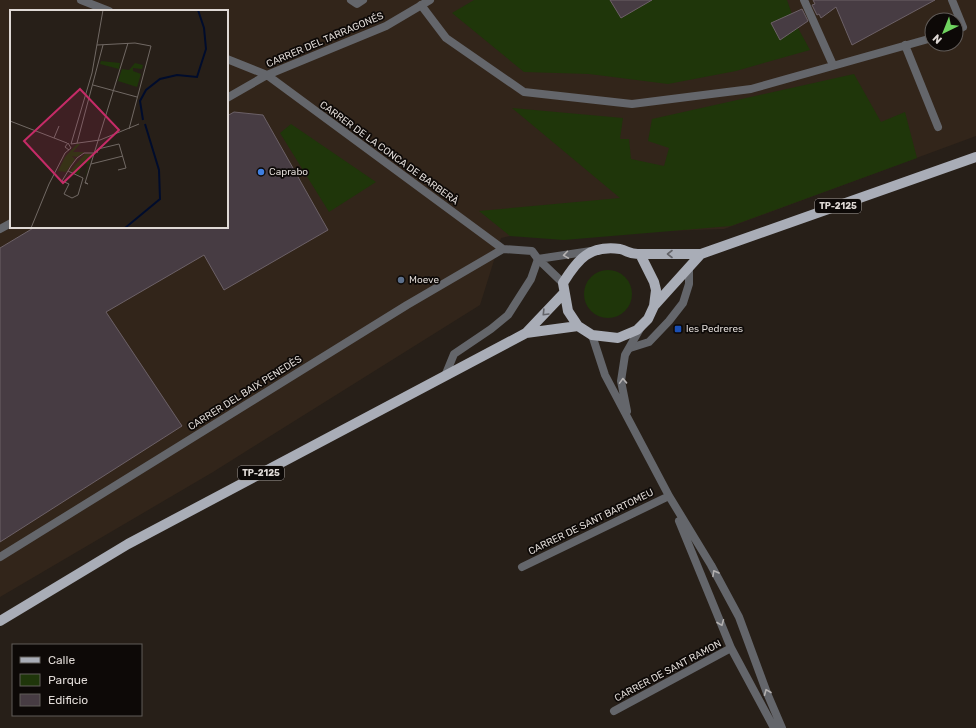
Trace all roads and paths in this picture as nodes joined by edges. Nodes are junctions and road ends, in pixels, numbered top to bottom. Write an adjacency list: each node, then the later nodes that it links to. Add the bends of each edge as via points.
1 (82, 0): 8 (street)
2 (351, 0): 3 (street, via 357,4)
3 (363, 0)
4 (430, 0): 7 (street, CARRER DEL TARRAGONÉS)
5 (804, 0): 13 (street)
6 (952, 0): 9 (street)
7 (421, 5): 13 (street, via 446,38 524,92 632,104 751,89); 14 (street, CARRER DEL TARRAGONÉS, via 386,26)
8 (106, 10)
9 (957, 12)
10 (924, 40): 11 (street)
11 (905, 45): 13 (street); 16 (street)
12 (228, 59): 14 (street, CARRER DE LA CONCA DE BARBERÀ)
13 (833, 65)
14 (267, 75): 15 (street, CARRER DEL TARRAGONÉS); 20 (street, CARRER DE LA CONCA DE BARBERÀ)
15 (228, 97)
16 (938, 127)
17 (976, 158): 23 (main road, TP-2125)
18 (10, 223): 19 (street)
19 (0, 229)
20 (503, 249): 24 (street, via 532,251); 36 (street, CARRER DEL BAIX PENEDÈS, via 407,304)
21 (594, 250): 22 (main road, TP-2125, via 609,248 624,250 634,255); 24 (street, one-way to 24); 26 (main road, TP-2125, via 575,264)
22 (640, 254): 23 (main road, TP-2125, one-way to 22); 27 (main road, TP-2125, via 654,282)
23 (701, 254): 25 (main road, TP-2125)
24 (538, 259): 26 (street); 33 (street, via 531,279 508,315 454,354)
25 (689, 267): 27 (main road, TP-2125); 32 (street, via 689,284 683,303 649,342)
26 (564, 288): 29 (main road, TP-2125, via 568,311); 30 (main road, TP-2125, one-way to 30)
27 (654, 306): 28 (main road, TP-2125)
28 (642, 325): 31 (main road, TP-2125, via 637,330 618,338); 32 (street)
29 (578, 326): 30 (main road, TP-2125); 31 (main road, TP-2125)
30 (526, 332): 33 (main road, TP-2125)
31 (592, 335): 34 (street, via 605,375)
32 (630, 348): 34 (street, one-way to 32, via 622,381 625,355)
33 (445, 376): 38 (main road, TP-2125, via 128,544)
34 (629, 419): 35 (street)
35 (669, 496): 37 (street, CARRER DE SANT BARTOMEU); 39 (street, one-way to 39); 42 (street, one-way to 35, via 739,616)
36 (0, 557)
37 (522, 567)
38 (0, 621)
39 (731, 648): 40 (street, CARRER DE SANT RAMON); 41 (street)
40 (614, 711)
41 (774, 728)
42 (782, 728)

